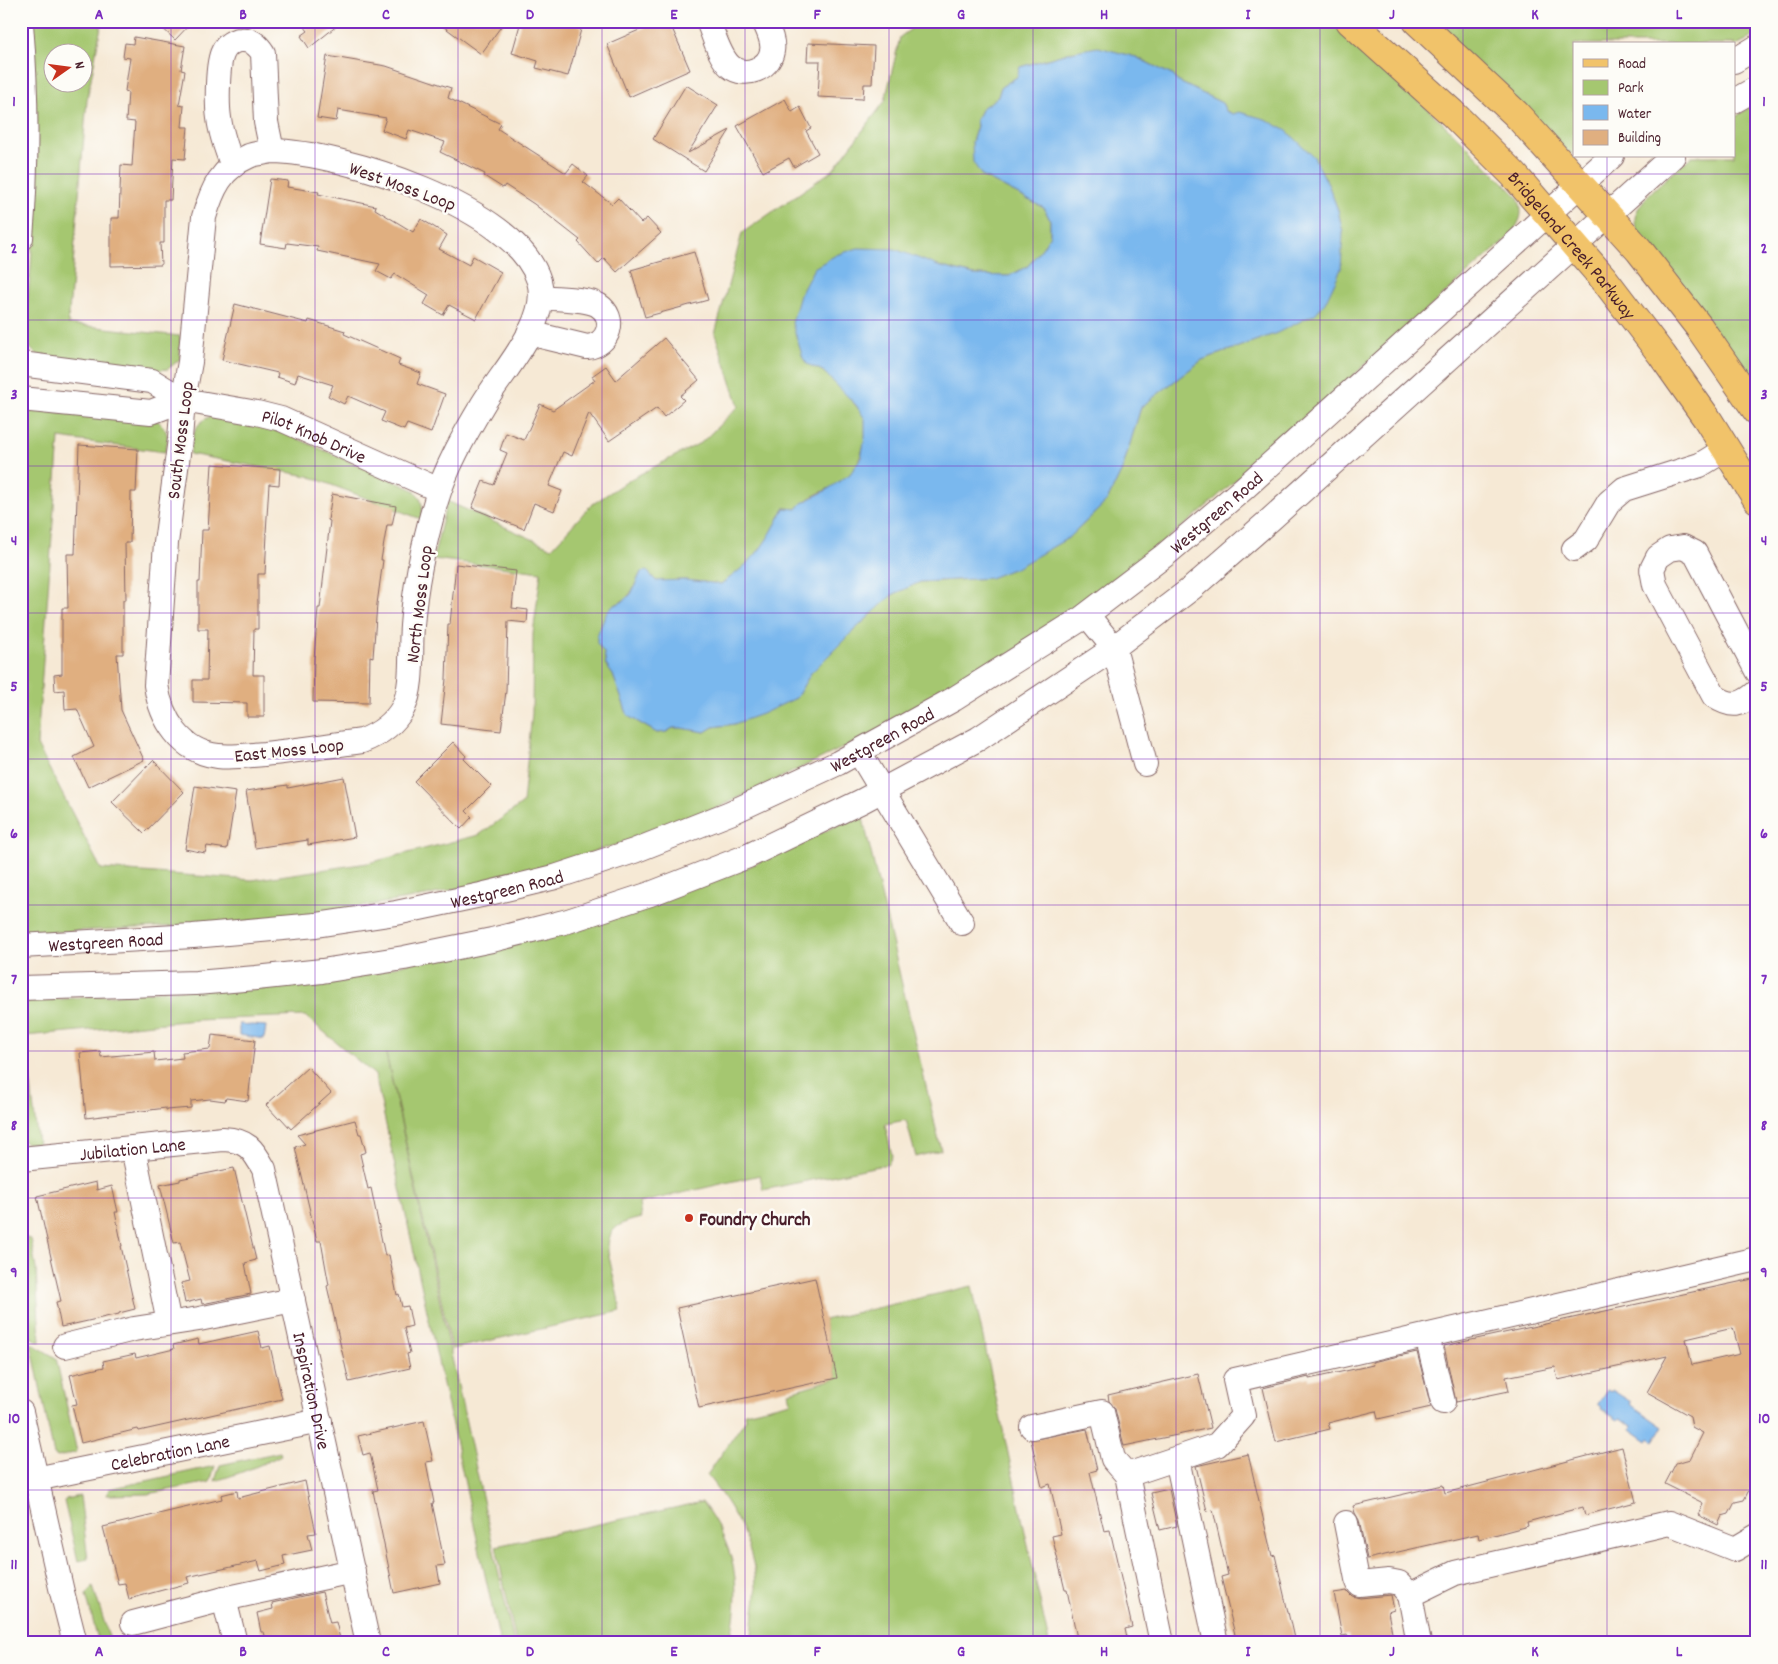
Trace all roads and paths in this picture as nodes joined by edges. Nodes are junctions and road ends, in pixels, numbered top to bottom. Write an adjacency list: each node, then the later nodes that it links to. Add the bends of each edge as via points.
1 (708, 21): 2 (street, via 724,58 743,72 755,71 766,64 772,52 771,37)
2 (764, 21)
3 (1350, 21): 14 (main road, Bridgeland Creek Parkway, via 1459,120 1514,175)
4 (1417, 21): 13 (main road, via 1516,114)
5 (21, 24): 16 (street, via 26,120)
6 (1757, 48): 7 (street)
7 (1736, 60)
8 (1757, 88): 9 (street)
9 (1736, 100)
10 (251, 158): 18 (street, West Moss Loop, via 291,151 330,159 421,188 464,207 507,236 527,256 540,283); 21 (street, South Moss Loop, via 220,177 210,195 204,217 190,362)
11 (1610, 158): 13 (street, Westgreen Road)
12 (1671, 158): 15 (street)
13 (1580, 184): 14 (street, Westgreen Road); 15 (main road)
14 (1546, 214): 17 (main road, Bridgeland Creek Parkway); 27 (street, Westgreen Road, via 1243,489 1165,555)
15 (1608, 215): 17 (street); 22 (main road, via 1699,328)
16 (21, 238)
17 (1574, 245): 23 (main road, Bridgeland Creek Parkway, via 1662,355); 28 (street, via 1192,588)
18 (536, 316): 18 (street, via 587,347 602,342 609,329 605,312 590,302); 24 (street, North Moss Loop, via 516,358 483,403 459,446)
19 (21, 364): 21 (street, Pilot Knob Drive, via 152,381)
20 (21, 399): 21 (street, via 151,412)
21 (183, 400): 24 (street, Pilot Knob Drive, via 281,419); 32 (street, South Moss Loop, via 166,543 156,685 162,711)
22 (1757, 410)
23 (1726, 449): 25 (main road, Bridgeland Creek Parkway); 26 (street, via 1700,465 1624,489 1608,502 1586,540)
24 (440, 490): 31 (street, North Moss Loop, via 418,575 407,694)
25 (1757, 499)
26 (1574, 548)
27 (1086, 615): 28 (street); 33 (street, Westgreen Road, via 954,699)
28 (1114, 648): 34 (street); 35 (street, via 978,739)
29 (1755, 665): 30 (street, via 1695,553 1683,547 1670,549 1658,557 1652,570 1655,584 1714,696 1724,703 1736,705)
30 (1757, 692)
31 (396, 718): 32 (street, East Moss Loop, via 384,730 362,741 282,752 219,756 197,750)
32 (179, 738)
33 (859, 752): 35 (street); 37 (street, Westgreen Road, via 730,813 634,851 481,895 396,913 316,925 203,936)
34 (1145, 764)
35 (882, 790): 36 (street); 38 (street, via 748,856 650,894 568,921 492,940 404,958 256,978)
36 (962, 923)
37 (21, 946)
38 (21, 988)
39 (244, 1143): 40 (street, Jubilation Lane, via 223,1139); 43 (street, Inspiration Drive, via 253,1149 264,1168)
40 (133, 1148): 41 (street, Jubilation Lane); 44 (street)
41 (21, 1159)
42 (1757, 1259): 45 (street)
43 (293, 1300): 44 (street); 49 (street, Inspiration Drive)
44 (169, 1323): 46 (street)
45 (1428, 1336): 47 (street); 51 (street, via 1235,1380 1243,1416 1217,1446)
46 (65, 1346)
47 (1443, 1402)
48 (21, 1412): 53 (street)
49 (320, 1421): 53 (street, Celebration Lane); 56 (street, Inspiration Drive)
50 (1032, 1427): 52 (street, via 1102,1412 1113,1459)
51 (1177, 1458): 52 (street); 64 (street)
52 (1127, 1475): 63 (street)
53 (29, 1480): 60 (street)
54 (1346, 1523): 57 (street, via 1359,1584 1399,1582)
55 (1757, 1536): 57 (street, via 1735,1549 1668,1523 1455,1573)
56 (352, 1571): 58 (street); 62 (street, Inspiration Drive)
57 (1410, 1595): 65 (street)
58 (224, 1599): 59 (street); 61 (street)
59 (133, 1622)
60 (75, 1643)
61 (235, 1643)
62 (368, 1643)
63 (1162, 1643)
64 (1216, 1643)
65 (1419, 1643)

